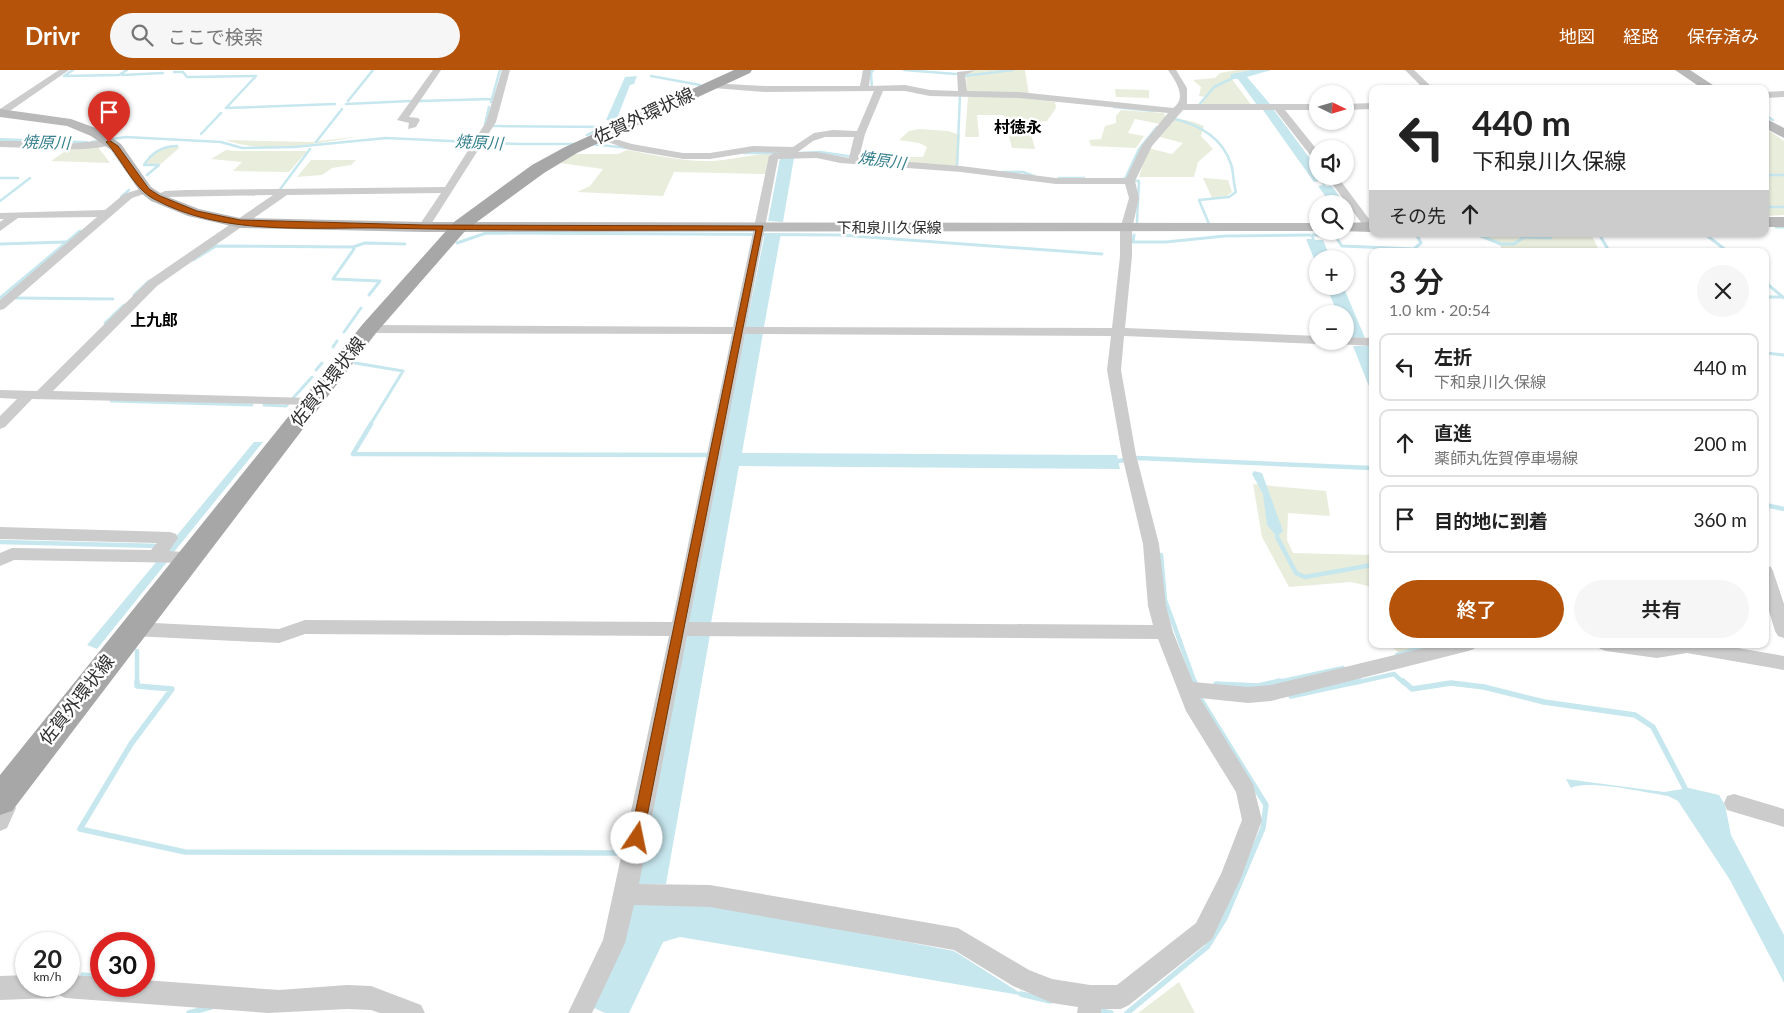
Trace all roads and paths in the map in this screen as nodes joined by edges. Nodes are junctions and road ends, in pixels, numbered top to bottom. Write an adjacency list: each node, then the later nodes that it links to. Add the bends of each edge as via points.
1 (65, 70): 21 (street)
2 (437, 70): 24 (street, via 402,120 415,120)
3 (506, 70): 34 (street, via 491,122)
4 (745, 70): 10 (main road, 佐賀外環状線)
5 (867, 70): 13 (street)
6 (972, 70): 14 (street, via 960,74)
7 (1172, 70): 22 (street, via 1184,88 1186,98)
8 (1409, 70): 11 (street)
9 (1681, 70): 12 (street)
10 (713, 85): 13 (street, via 765,89); 27 (main road, 佐賀外環状線)
11 (1426, 85)
12 (1705, 85)
13 (873, 88): 14 (street); 25 (street)
14 (964, 94): 22 (street, via 1019,95)
15 (1784, 94): 16 (street)
16 (1769, 95)
17 (1354, 106): 18 (street)
18 (1369, 106)
19 (1309, 107): 20 (street)
20 (1270, 108): 22 (street); 30 (street)
21 (0, 113): 28 (street, via 71,122)
22 (1174, 113): 32 (street, via 1147,145)
23 (1769, 125): 26 (street)
24 (411, 127)
25 (860, 134): 27 (street, via 822,133 803,141 796,150 753,148 710,156 682,156 630,147); 31 (street)
26 (1784, 134)
27 (599, 137): 44 (main road, 佐賀外環状線, via 538,169)
28 (106, 140): 29 (street, via 66,147); 36 (street, via 116,147)
29 (0, 144)
30 (1309, 149)
31 (854, 157): 32 (street, via 1056,180); 48 (street, via 774,156)
32 (1131, 179): 51 (street, via 1134,198)
33 (1338, 185): 43 (street)
34 (447, 190): 35 (street); 45 (street)
35 (277, 193): 36 (street); 42 (street)
36 (152, 194): 37 (street, via 128,196); 42 (street, 下和泉川久保線, via 194,213)
37 (103, 213): 38 (street); 52 (street)
38 (15, 215): 39 (street); 47 (street)
39 (0, 216)
40 (1769, 222): 41 (street)
41 (1784, 222)
42 (240, 223): 45 (street, 下和泉川久保線); 60 (street, via 153,283)
43 (1369, 224)
44 (460, 226): 45 (street, 下和泉川久保線); 48 (street, 下和泉川久保線); 53 (main road, 佐賀外環状線)
45 (424, 227)
46 (1369, 227): 50 (street)
47 (0, 228)
48 (760, 228): 51 (street, 下和泉川久保線); 54 (street)
49 (1309, 228): 51 (street, 下和泉川久保線)
50 (1354, 228)
51 (1126, 229): 55 (street)
52 (0, 306)
53 (369, 330): 54 (street); 61 (main road, 佐賀外環状線)
54 (750, 331): 55 (street); 69 (street)
55 (1119, 332): 56 (street); 71 (street, via 1114,370 1130,459 1151,544 1156,606)
56 (1309, 340)
57 (1354, 341): 58 (street)
58 (1369, 342)
59 (0, 394): 60 (street)
60 (36, 394): 61 (street); 62 (street)
61 (307, 402): 65 (main road, 佐賀外環状線)
62 (0, 424)
63 (0, 533): 64 (street, via 170,538)
64 (160, 550): 65 (street); 66 (street, via 12,554)
65 (183, 557): 68 (main road, 佐賀外環状線)
66 (0, 560)
67 (1769, 584): 70 (street)
68 (132, 629): 69 (street, via 279,636 305,627); 78 (main road, 佐賀外環状線)
69 (693, 629): 71 (street); 82 (street)
70 (1784, 631)
71 (1164, 632): 77 (street)
72 (1452, 648): 77 (street, via 1271,693 1248,695)
73 (1635, 648): 74 (street, via 1657,651)
74 (1675, 648)
75 (1698, 648): 76 (street)
76 (1784, 663)
77 (1196, 690): 86 (street, via 1193,706 1246,790 1252,820 1230,878 1204,931 1121,998)
78 (0, 800): 81 (street, via 6,808)
79 (1734, 804): 80 (street)
80 (1784, 818)
81 (0, 821)
82 (642, 895): 86 (street, via 710,896 958,939 1021,978); 88 (street)
83 (15, 987): 85 (street)
84 (80, 987): 87 (street, via 278,1002 372,998)
85 (0, 988)
86 (1090, 1005)
87 (413, 1013)
88 (580, 1013)

